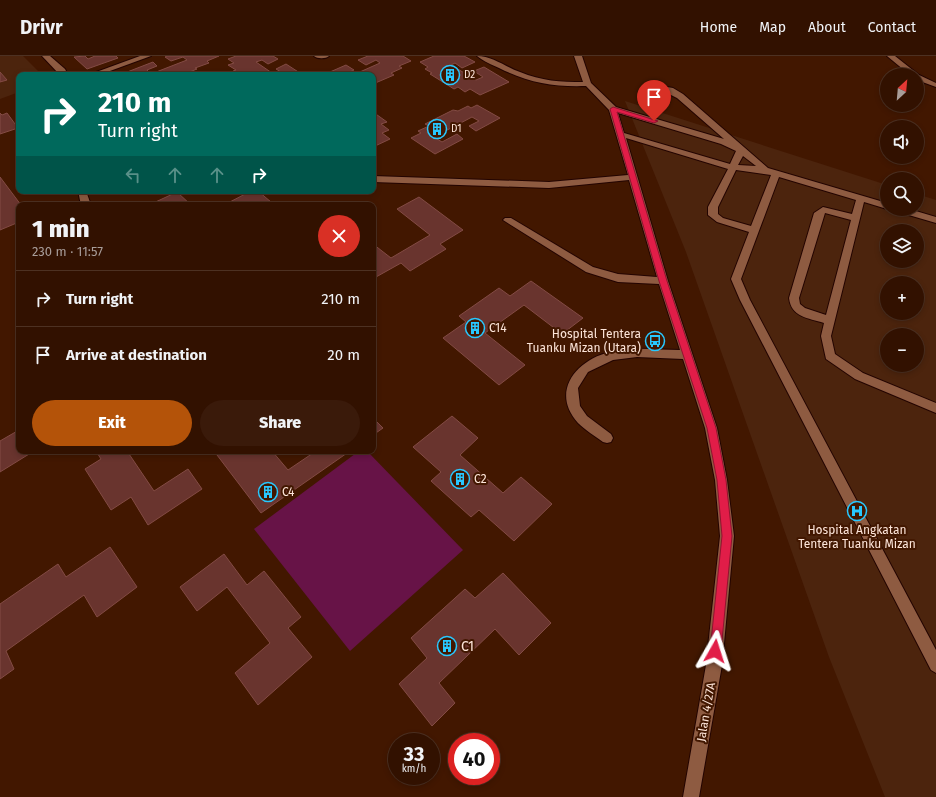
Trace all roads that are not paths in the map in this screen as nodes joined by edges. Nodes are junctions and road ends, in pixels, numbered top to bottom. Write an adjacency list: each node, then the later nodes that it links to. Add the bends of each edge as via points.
1 (46, 56): 9 (street)
2 (147, 56): 10 (street)
3 (318, 56): 4 (street)
4 (325, 56)
5 (482, 56): 12 (street, via 495,64 534,79 557,84)
6 (578, 56): 12 (street, Jalan 4/27A)
7 (891, 56): 8 (street)
8 (906, 68)
9 (62, 72)
10 (101, 72)
11 (924, 82): 13 (street)
12 (588, 84): 15 (street, Jalan 4/27A)
13 (936, 85)
14 (662, 88): 17 (street, via 680,96)
15 (613, 109): 16 (street, Jalan 4/27A); 17 (street, via 724,142)
16 (620, 134): 18 (street); 20 (street, Jalan 4/27A)
17 (741, 150): 18 (street); 19 (street)
18 (732, 167): 19 (street); 28 (street, via 713,207 713,215 720,220)
19 (770, 171): 22 (street); 28 (street)
20 (632, 178): 21 (street, via 549,185); 29 (street, Jalan 4/27A)
21 (376, 179)
22 (861, 198): 23 (street); 25 (street)
23 (880, 204)
24 (922, 216): 27 (street)
25 (856, 218): 30 (street); 30 (street, via 823,210 818,213 794,298 795,306 801,312)
26 (508, 220): 29 (street, via 590,270 618,278)
27 (936, 220)
28 (753, 230): 34 (street, via 736,278 745,300)
29 (663, 281): 31 (street, Jalan 4/27A)
30 (831, 321): 32 (street, via 826,336 830,356 858,376)
31 (686, 355): 33 (street, via 637,353 611,356 584,369 572,387 574,407 583,420); 35 (street, Jalan 4/27A, via 711,428 721,480 727,536 714,665)
32 (936, 408)
33 (607, 438)
34 (936, 665)
35 (691, 797)

